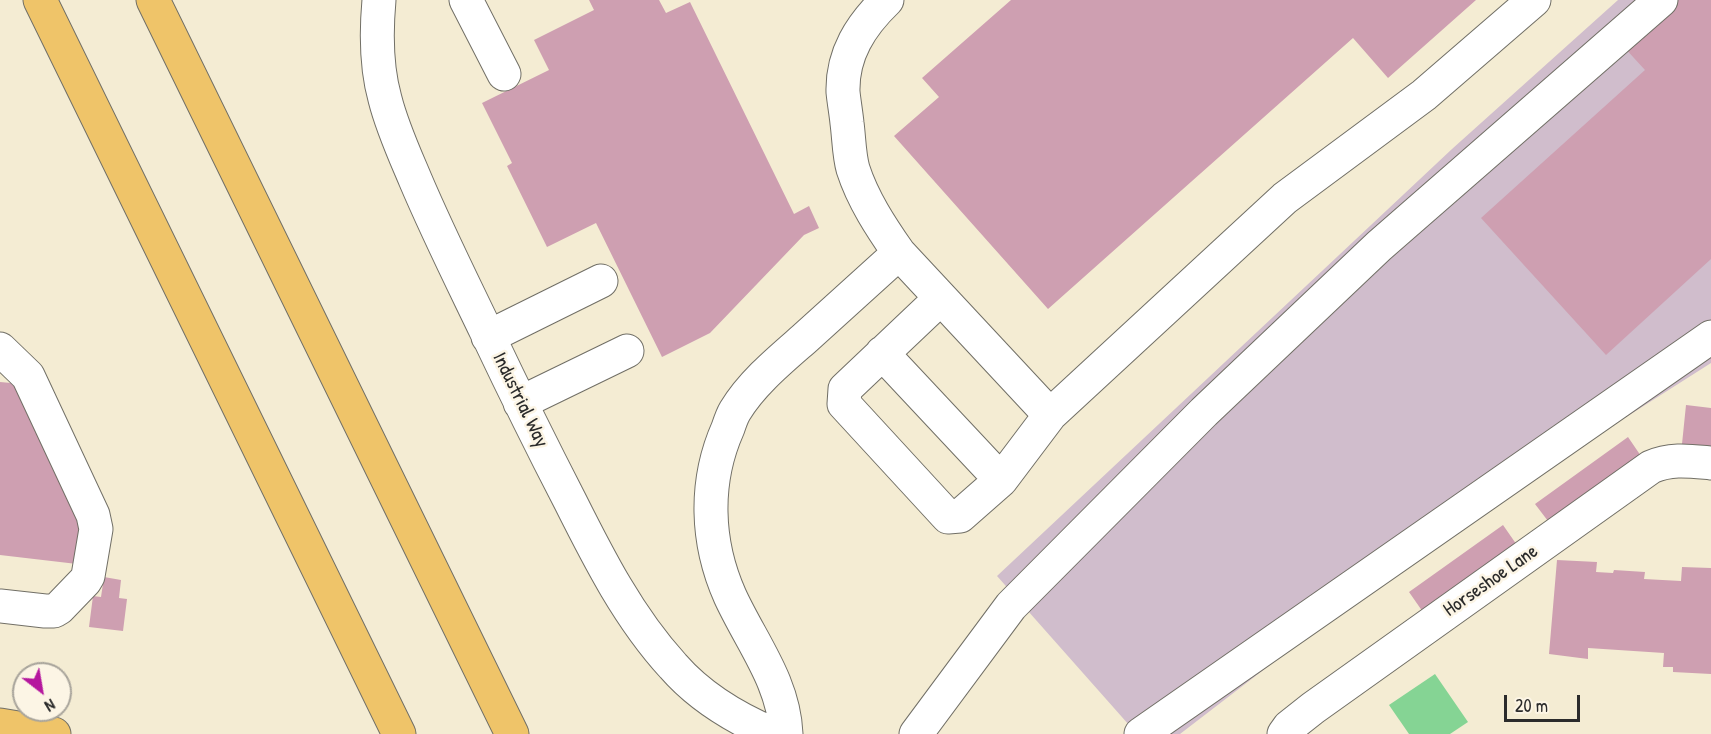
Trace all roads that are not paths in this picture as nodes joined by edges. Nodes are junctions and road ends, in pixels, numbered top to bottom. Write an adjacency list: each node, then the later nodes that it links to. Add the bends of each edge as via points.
1 (40, 0): 24 (main road)
2 (153, 0): 25 (main road)
3 (379, 0): 13 (street, Industrial Way, via 378,56 392,123)
4 (466, 0): 8 (street)
5 (887, 0): 9 (street, via 855,39 843,92 853,168 878,223)
6 (1534, 0): 18 (street, via 1424,95 1285,198)
7 (1661, 0): 28 (street, via 1379,246 1204,412 1011,606)
8 (504, 74)
9 (899, 253): 11 (street); 27 (street, via 755,385 735,411 719,447 712,482 711,521 718,562 730,596 779,693)
10 (601, 281): 13 (street)
11 (941, 298): 16 (street); 18 (street)
12 (1711, 336): 29 (street)
13 (488, 337): 17 (street, Industrial Way)
14 (0, 349): 21 (street, via 28,376 96,529 86,581 59,608 48,612)
15 (627, 351): 17 (street)
16 (882, 353): 20 (street); 20 (street, via 845,389 844,404 948,517 960,516)
17 (520, 403): 26 (street, Industrial Way, via 592,544 655,645 682,676 714,703)
18 (1050, 415): 20 (street)
19 (1711, 463): 30 (street, Horseshoe Lane, via 1670,461 1651,467 1313,708)
20 (1001, 480)
21 (0, 606)
22 (0, 725): 23 (main road)
23 (54, 734)
24 (399, 734)
25 (512, 734)
26 (773, 734)
27 (786, 734)
28 (916, 734)
29 (1141, 734)
30 (1284, 734)

